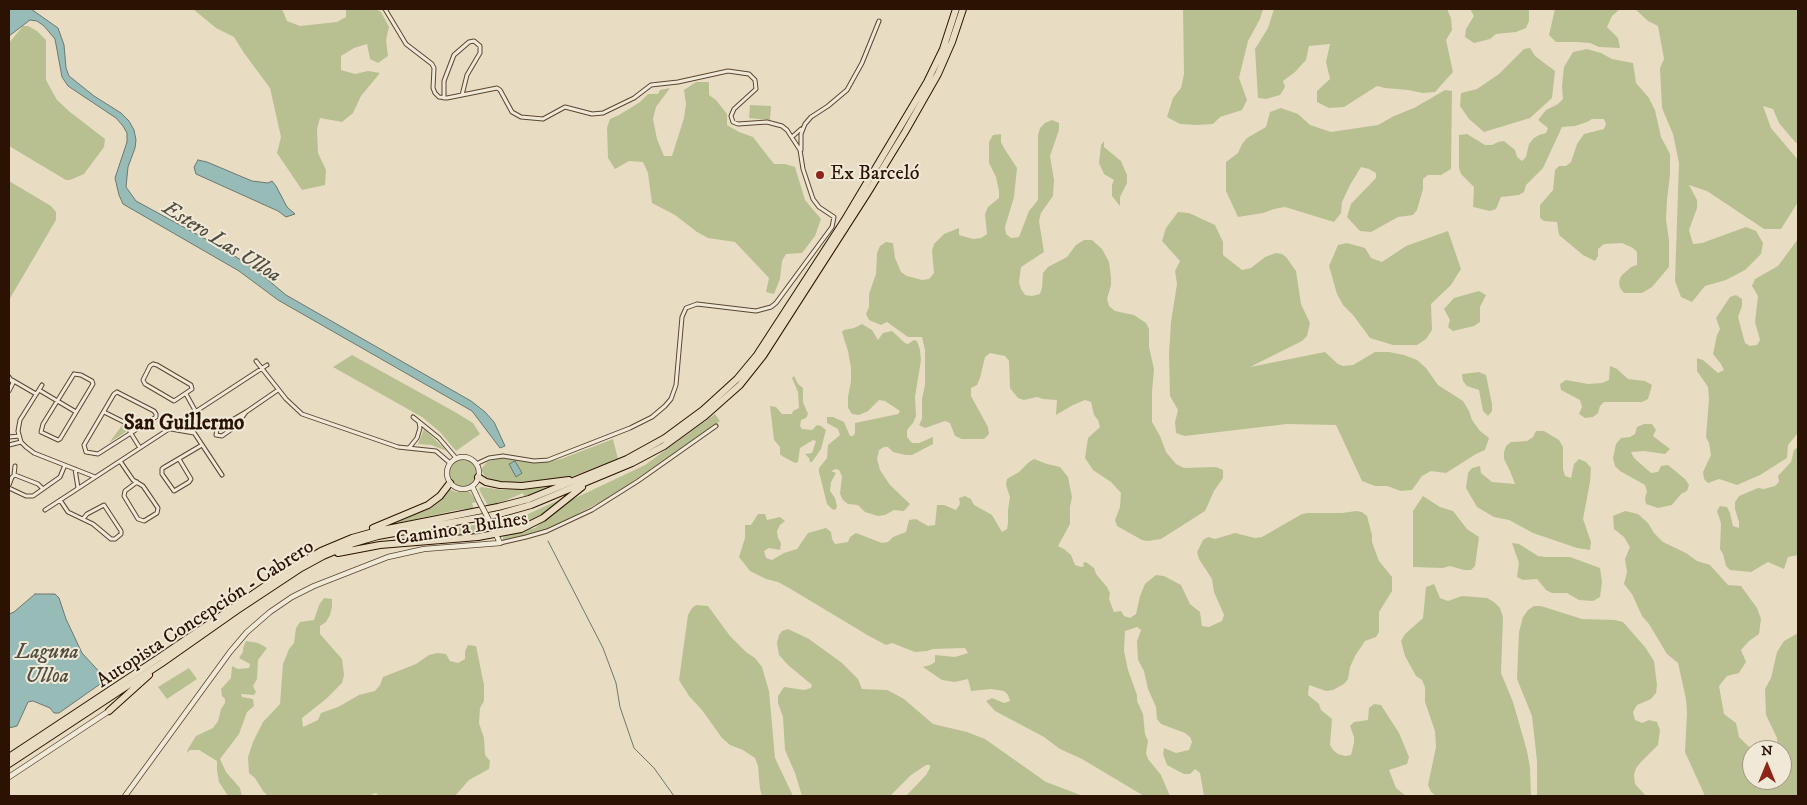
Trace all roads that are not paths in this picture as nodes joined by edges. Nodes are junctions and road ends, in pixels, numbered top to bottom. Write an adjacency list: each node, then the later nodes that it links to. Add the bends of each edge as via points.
1 (385, 9): 6 (street, via 406,44 432,64 433,88)
2 (956, 9): 51 (highway, Autopista Concepción - Cabrero, via 940,54 912,110 750,364 723,393 676,430 627,459)
3 (963, 9): 52 (highway, Autopista Concepción - Cabrero, via 943,64 905,132 756,366 723,401 679,436 636,461)
4 (879, 21): 7 (street, via 847,90 811,117)
5 (462, 95): 6 (street); 6 (street, via 469,70 480,53 480,46 474,41 458,50 452,58 444,81); 8 (street, via 497,88 516,115 539,120 565,107 592,114 603,113 634,98 651,85 728,71 739,72 749,74 756,86 734,109 732,122 772,123 785,128)
6 (444, 98)
7 (803, 128): 8 (street); 9 (street)
8 (792, 137): 9 (street)
9 (801, 153): 43 (street, via 813,199 818,207 832,215 834,222 776,303 756,311 697,304 686,308 682,317 678,378 670,399 652,417 543,461 503,456)
10 (256, 361): 12 (street)
11 (267, 365): 12 (street)
12 (262, 368): 16 (street); 23 (street)
13 (10, 379): 17 (street); 18 (street)
14 (42, 385): 15 (street)
15 (39, 390): 18 (street); 20 (street)
16 (278, 390): 24 (street); 38 (street, via 306,416)
17 (9, 391)
18 (36, 394): 32 (street, via 20,420)
19 (186, 394): 19 (street, via 192,389 192,384 157,364 150,366 143,380 145,384 173,401); 23 (street)
20 (58, 401): 21 (street); 21 (street, via 74,374 92,381); 21 (street, via 43,424 40,432 43,434 60,439)
21 (76, 412)
22 (104, 412): 30 (street, via 126,423); 30 (street, via 84,445 86,452 98,454); 30 (street, via 117,392 155,412 156,417)
23 (196, 412): 25 (street)
24 (246, 412): 24 (street, via 236,426 222,436 216,435 217,429)
25 (189, 416): 29 (street); 31 (street, via 189,425)
26 (413, 418): 27 (street)
27 (419, 422): 38 (street, via 417,438); 39 (street)
28 (716, 426): 64 (street, Camino a Bulnes, via 592,510 547,531)
29 (170, 429): 31 (street); 37 (street)
30 (132, 431): 37 (street)
31 (194, 433): 36 (street)
32 (19, 436): 33 (street); 34 (street)
33 (9, 437)
34 (22, 442): 35 (street); 44 (street, via 31,452)
35 (9, 445)
36 (202, 445): 40 (street); 48 (street)
37 (140, 448): 41 (street)
38 (409, 449): 42 (street, via 436,451)
39 (456, 458): 42 (street); 43 (street, via 469,458)
40 (179, 459): 40 (street, via 162,471 174,491 191,479)
41 (120, 461): 49 (street); 53 (street)
42 (450, 463): 54 (street, via 446,473)
43 (476, 464): 50 (street)
44 (65, 465): 46 (street); 58 (street, via 60,477)
45 (15, 466): 47 (street)
46 (74, 469): 49 (street); 57 (street)
47 (14, 475): 55 (street); 58 (street)
48 (222, 475)
49 (96, 477): 57 (street)
50 (478, 477): 51 (highway, via 496,485 522,486); 56 (street)
51 (582, 478): 63 (highway, Autopista Concepción - Cabrero, via 514,503)
52 (591, 481): 62 (highway, via 538,521); 65 (highway, Autopista Concepción - Cabrero, via 516,510 362,541)
53 (137, 482): 53 (street, via 158,508 157,513 144,521 138,519 124,496 126,490)
54 (450, 483): 56 (street, via 460,489); 63 (highway, via 428,505)
55 (9, 486): 58 (street, via 30,497)
56 (472, 486): 62 (street, bridge)
57 (78, 488): 59 (street)
58 (43, 489)
59 (60, 500): 60 (street); 61 (street, via 68,512)
60 (45, 510)
61 (83, 519): 61 (street, via 111,539 121,534 104,505)
62 (497, 534): 64 (street); 65 (highway, via 372,546)
63 (352, 538): 68 (highway, Autopista Concepción - Cabrero, via 298,563)
64 (500, 543): 71 (street, Camino a Bulnes, via 437,547 400,554 356,568 292,597 247,632)
65 (308, 564): 66 (highway, Autopista Concepción - Cabrero)
66 (162, 663): 67 (highway); 69 (highway, Autopista Concepción - Cabrero)
67 (109, 711): 70 (street)
68 (9, 757)
69 (9, 764)
70 (9, 777)
71 (125, 796)

